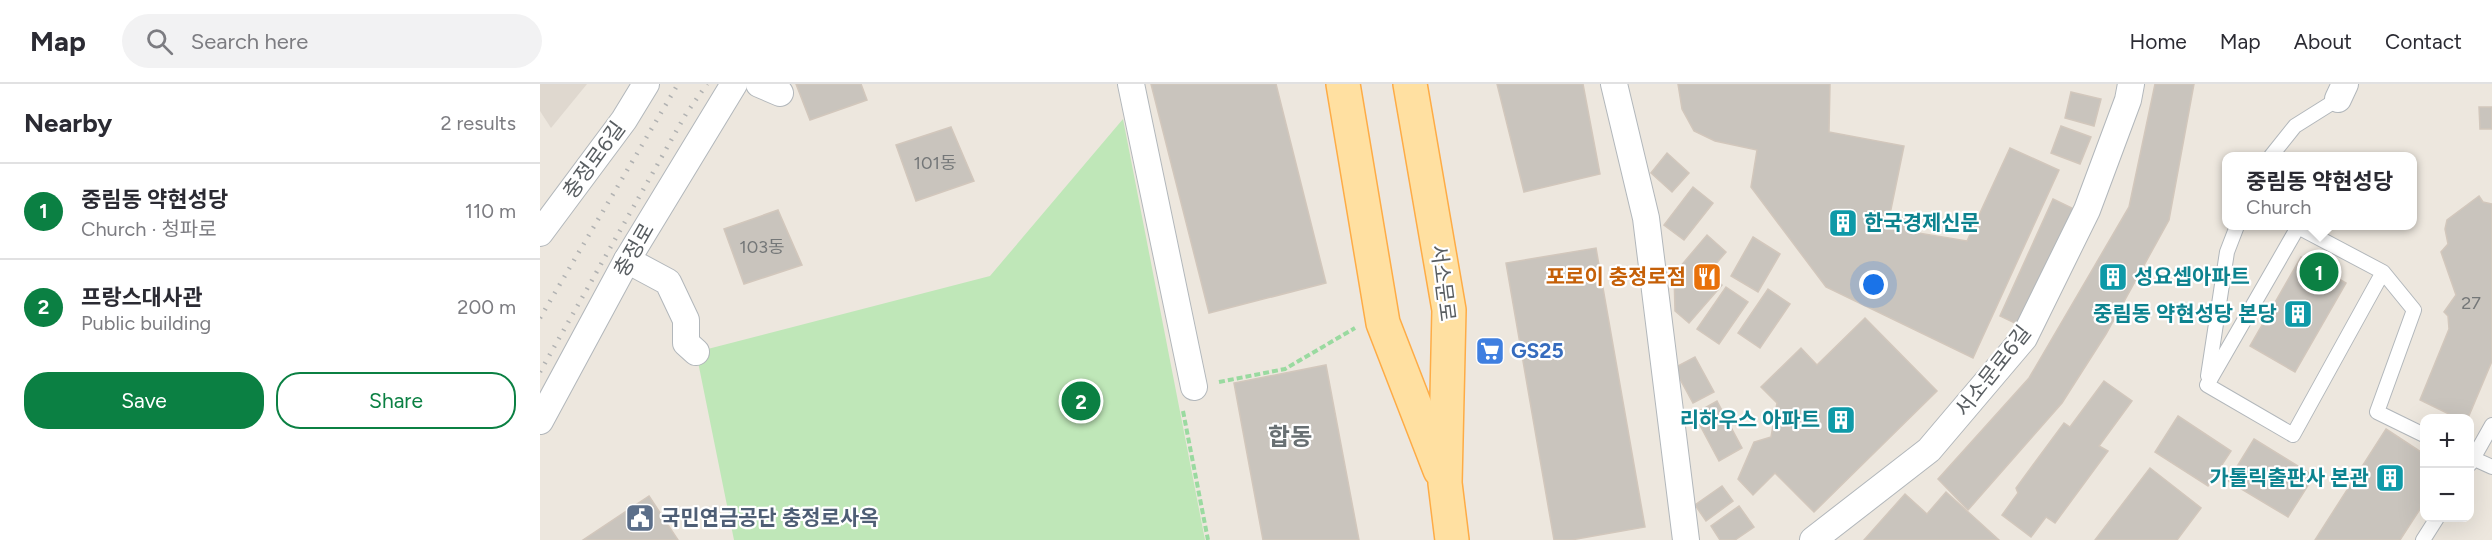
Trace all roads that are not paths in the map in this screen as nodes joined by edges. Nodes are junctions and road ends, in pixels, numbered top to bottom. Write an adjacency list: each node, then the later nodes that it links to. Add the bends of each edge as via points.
1 (646, 84): 13 (street, 충정로6길)
2 (734, 84): 14 (street, 충정로)
3 (1131, 84): 18 (street)
4 (1343, 84): 25 (main road, 서소문로, via 1383,323)
5 (1410, 84): 25 (main road, 서소문로, via 1449,310)
6 (1614, 84): 28 (street, via 1646,218)
7 (2131, 84): 29 (street, 서소문로6길, via 2087,210 2024,338 1929,450)
8 (2341, 91): 9 (lane, via 2295,126)
9 (2274, 152)
10 (2235, 230): 17 (lane, via 2227,252)
11 (2296, 230): 17 (lane)
12 (2304, 230): 15 (lane)
13 (540, 233)
14 (627, 260): 16 (street, via 668,282 686,320 686,343); 19 (street, 충정로)
15 (2383, 272): 17 (lane, via 2293,435); 21 (lane, via 2414,310 2377,412)
16 (696, 352)
17 (2206, 385)
18 (1194, 387)
19 (540, 421)
20 (2492, 425): 22 (lane)
21 (2420, 433)
22 (2474, 454)
23 (2474, 461): 24 (lane)
24 (2492, 467)
25 (1445, 483): 27 (main road, 서소문로)
26 (2434, 522): 30 (lane)
27 (1452, 540)
28 (1686, 540)
29 (1813, 540)
30 (2423, 540)

